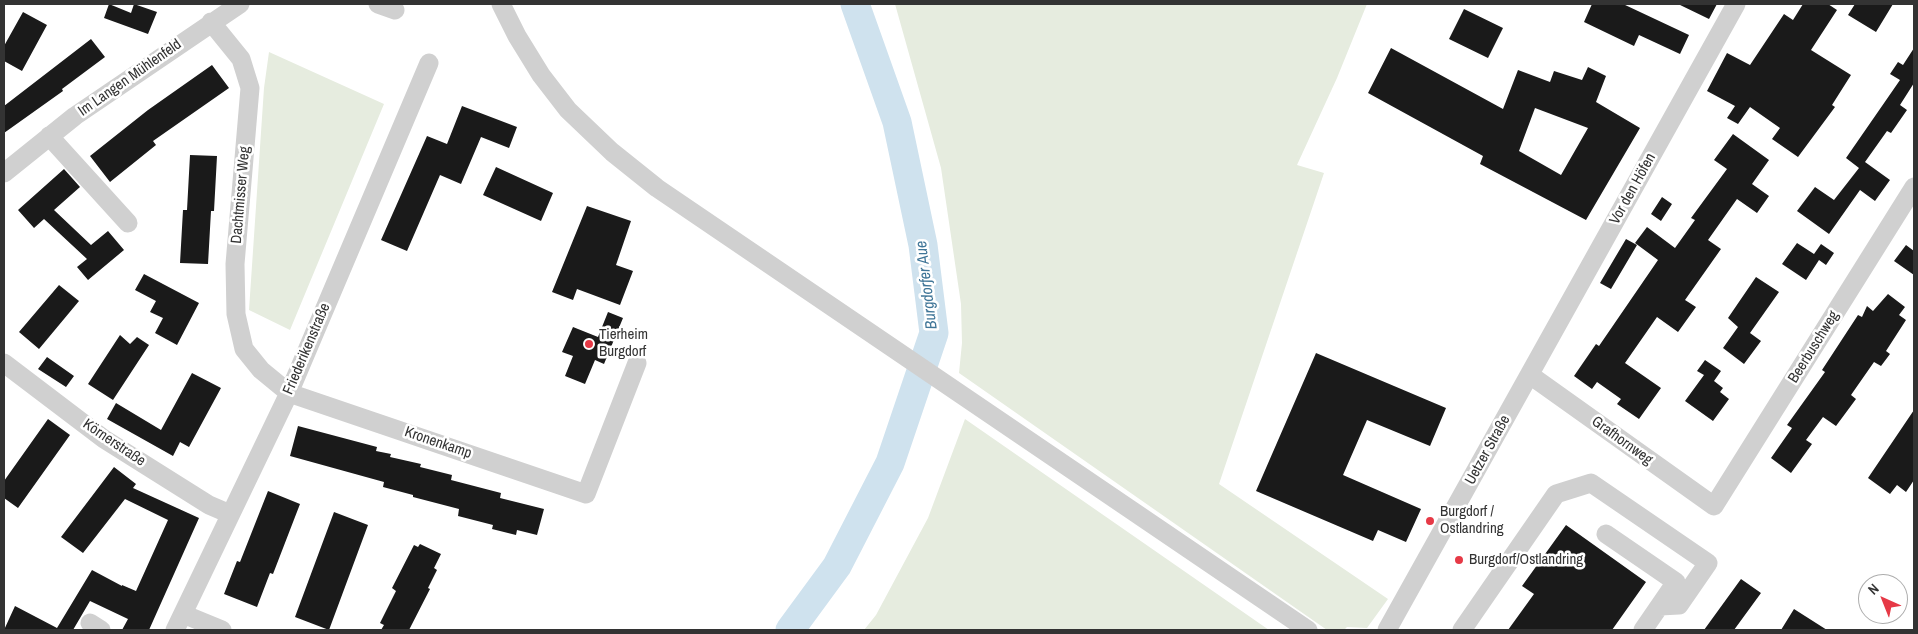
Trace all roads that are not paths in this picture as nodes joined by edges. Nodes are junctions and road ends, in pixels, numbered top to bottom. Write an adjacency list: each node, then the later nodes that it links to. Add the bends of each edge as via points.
1 (240, 4): 4 (street)
2 (501, 4): 20 (street, via 540,75 568,110 612,152 657,188)
3 (1736, 4): 12 (street, Vor den Höfen)
4 (211, 22): 6 (street, Im Langen Mühlenfeld); 13 (street, Dachtmisser Weg, via 241,59 250,88 235,264 236,314 244,349 261,370)
5 (429, 63): 13 (street, Friederikenstraße)
6 (49, 136): 7 (street, Im Langen Mühlenfeld); 9 (street)
7 (4, 173)
8 (1914, 187): 14 (street, Beerbuschweg)
9 (128, 223)
10 (4, 363): 15 (street, Körnerstraße, via 104,439 209,505)
11 (637, 363): 13 (street, Kronenkamp, via 586,494)
12 (1530, 375): 14 (street, Grafhornweg); 21 (street, Uetzer Straße)
13 (289, 393): 15 (street, Friederikenstraße)
14 (1714, 506)
15 (230, 514): 18 (street, Friederikenstraße)
16 (1606, 534): 17 (street, via 1676,582)
17 (1660, 606): 22 (street, via 1679,605 1708,563 1591,483 1556,494); 23 (street)
18 (179, 622): 19 (street)
19 (222, 630)
20 (1308, 630)
21 (1387, 630)
22 (1462, 630)
23 (1643, 630)

